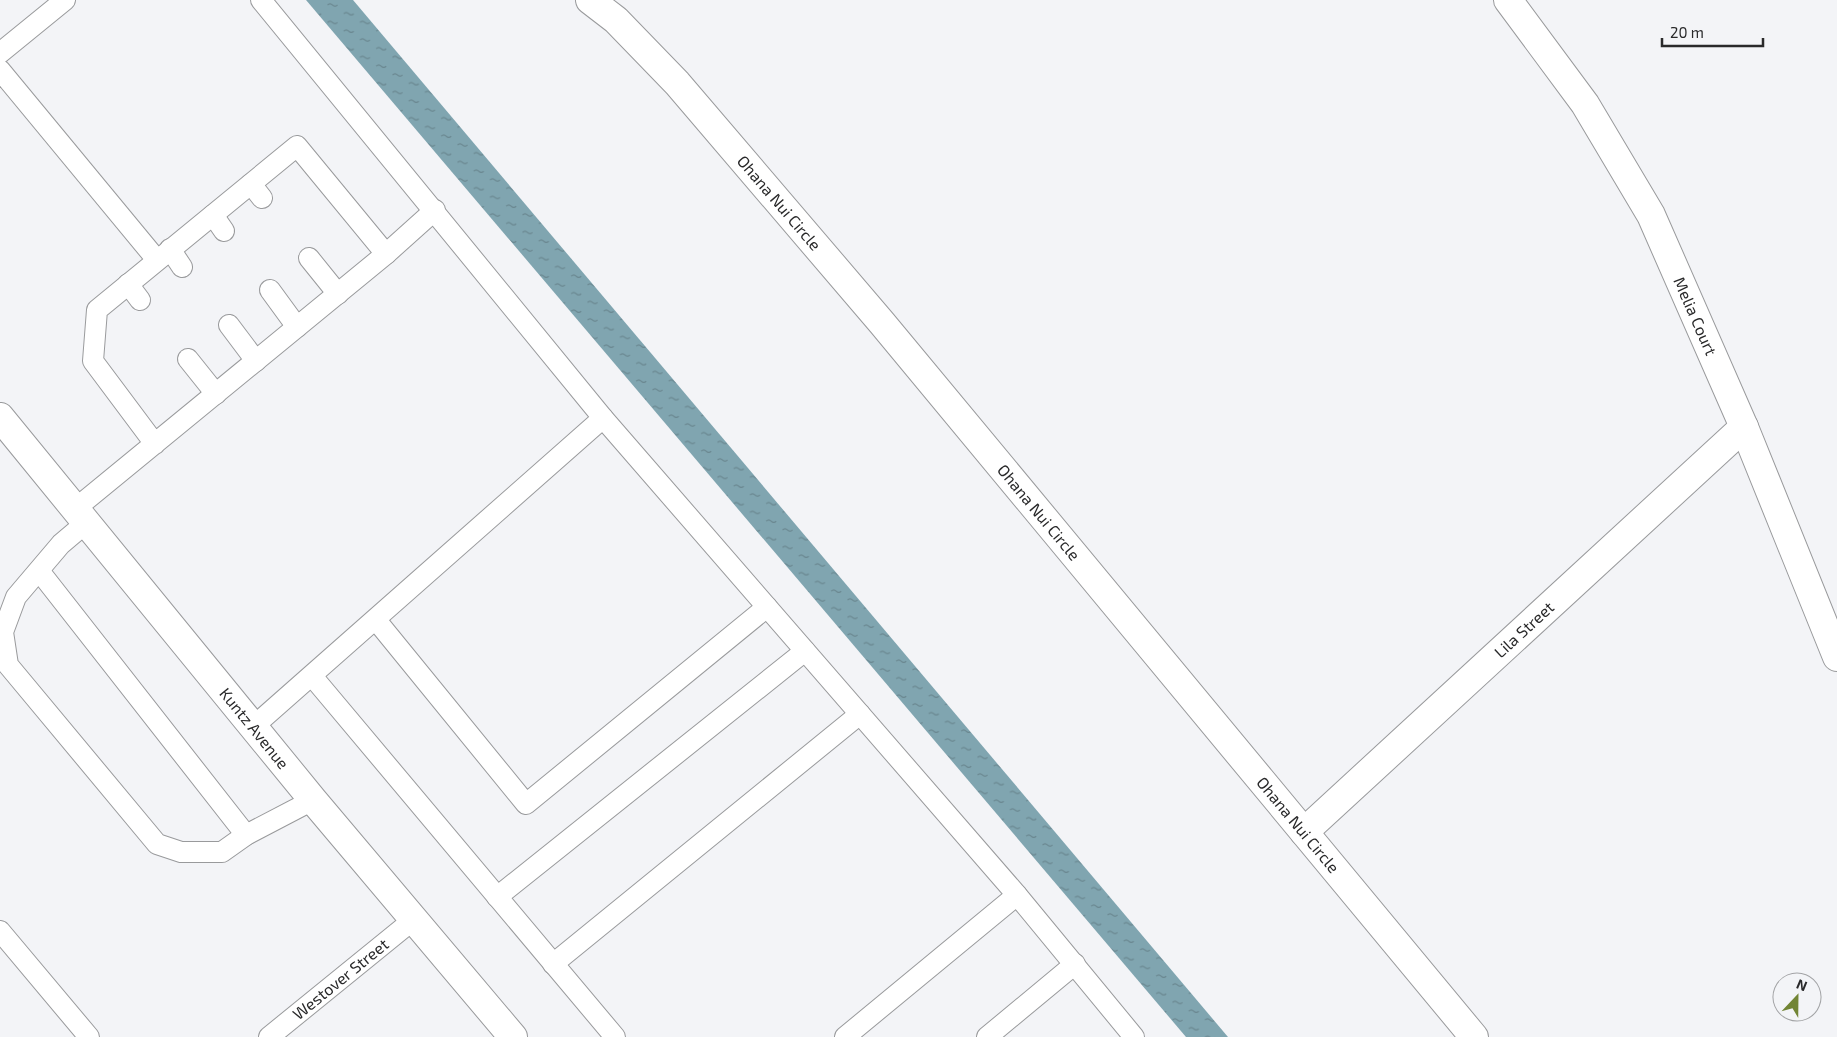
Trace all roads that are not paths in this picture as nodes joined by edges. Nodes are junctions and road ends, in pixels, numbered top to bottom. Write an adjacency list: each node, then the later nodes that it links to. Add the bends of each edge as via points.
1 (65, 0): 5 (lane)
2 (261, 0): 7 (lane)
3 (590, 0): 35 (street, Ohana Nui Circle, via 616,20 696,105 882,323)
4 (1508, 0): 23 (street, Melia Court, via 1585,104 1651,215)
5 (0, 53)
6 (0, 70): 9 (lane)
7 (435, 210): 8 (lane); 22 (lane)
8 (386, 254): 9 (lane, via 297,146 256,191 219,223); 14 (lane)
9 (164, 255): 11 (lane); 12 (lane)
10 (309, 258): 14 (lane)
11 (182, 266)
12 (128, 284): 15 (lane); 24 (lane, via 97,310 93,361)
13 (270, 290): 17 (lane)
14 (338, 294): 17 (lane)
15 (140, 300)
16 (229, 325): 19 (lane)
17 (297, 328): 19 (lane)
18 (188, 359): 20 (lane)
19 (256, 361): 20 (lane)
20 (216, 394): 24 (lane)
21 (0, 417): 25 (street, Kuntz Avenue)
22 (603, 418): 27 (lane); 28 (lane)
23 (1744, 427): 30 (street, Melia Court); 35 (street, Lila Street)
24 (155, 444): 25 (lane)
25 (81, 516): 26 (lane); 33 (street, Kuntz Avenue)
26 (40, 572): 36 (lane); 36 (lane, via 16,597 3,632 8,665 157,844 181,852 222,852)
27 (767, 607): 28 (lane, via 526,804); 29 (lane)
28 (376, 620): 31 (lane)
29 (805, 651): 32 (lane); 38 (lane)
30 (1837, 657)
31 (312, 676): 33 (lane); 38 (lane)
32 (860, 714): 37 (lane); 41 (lane)
33 (254, 726): 34 (street, Kuntz Avenue)
34 (312, 800): 36 (lane); 39 (street, Kuntz Avenue)
35 (1304, 832): 50 (street, Ohana Nui Circle)
36 (246, 835)
37 (1017, 895): 42 (lane); 47 (lane)
38 (497, 897): 41 (lane)
39 (413, 920): 44 (lane, Westover Street); 45 (street, Kuntz Avenue)
40 (0, 931): 43 (lane)
41 (553, 964): 46 (lane)
42 (1075, 964): 48 (lane); 49 (lane)
43 (89, 1037)
44 (269, 1037)
45 (513, 1037)
46 (615, 1037)
47 (845, 1037)
48 (987, 1037)
49 (1134, 1037)
50 (1474, 1037)

